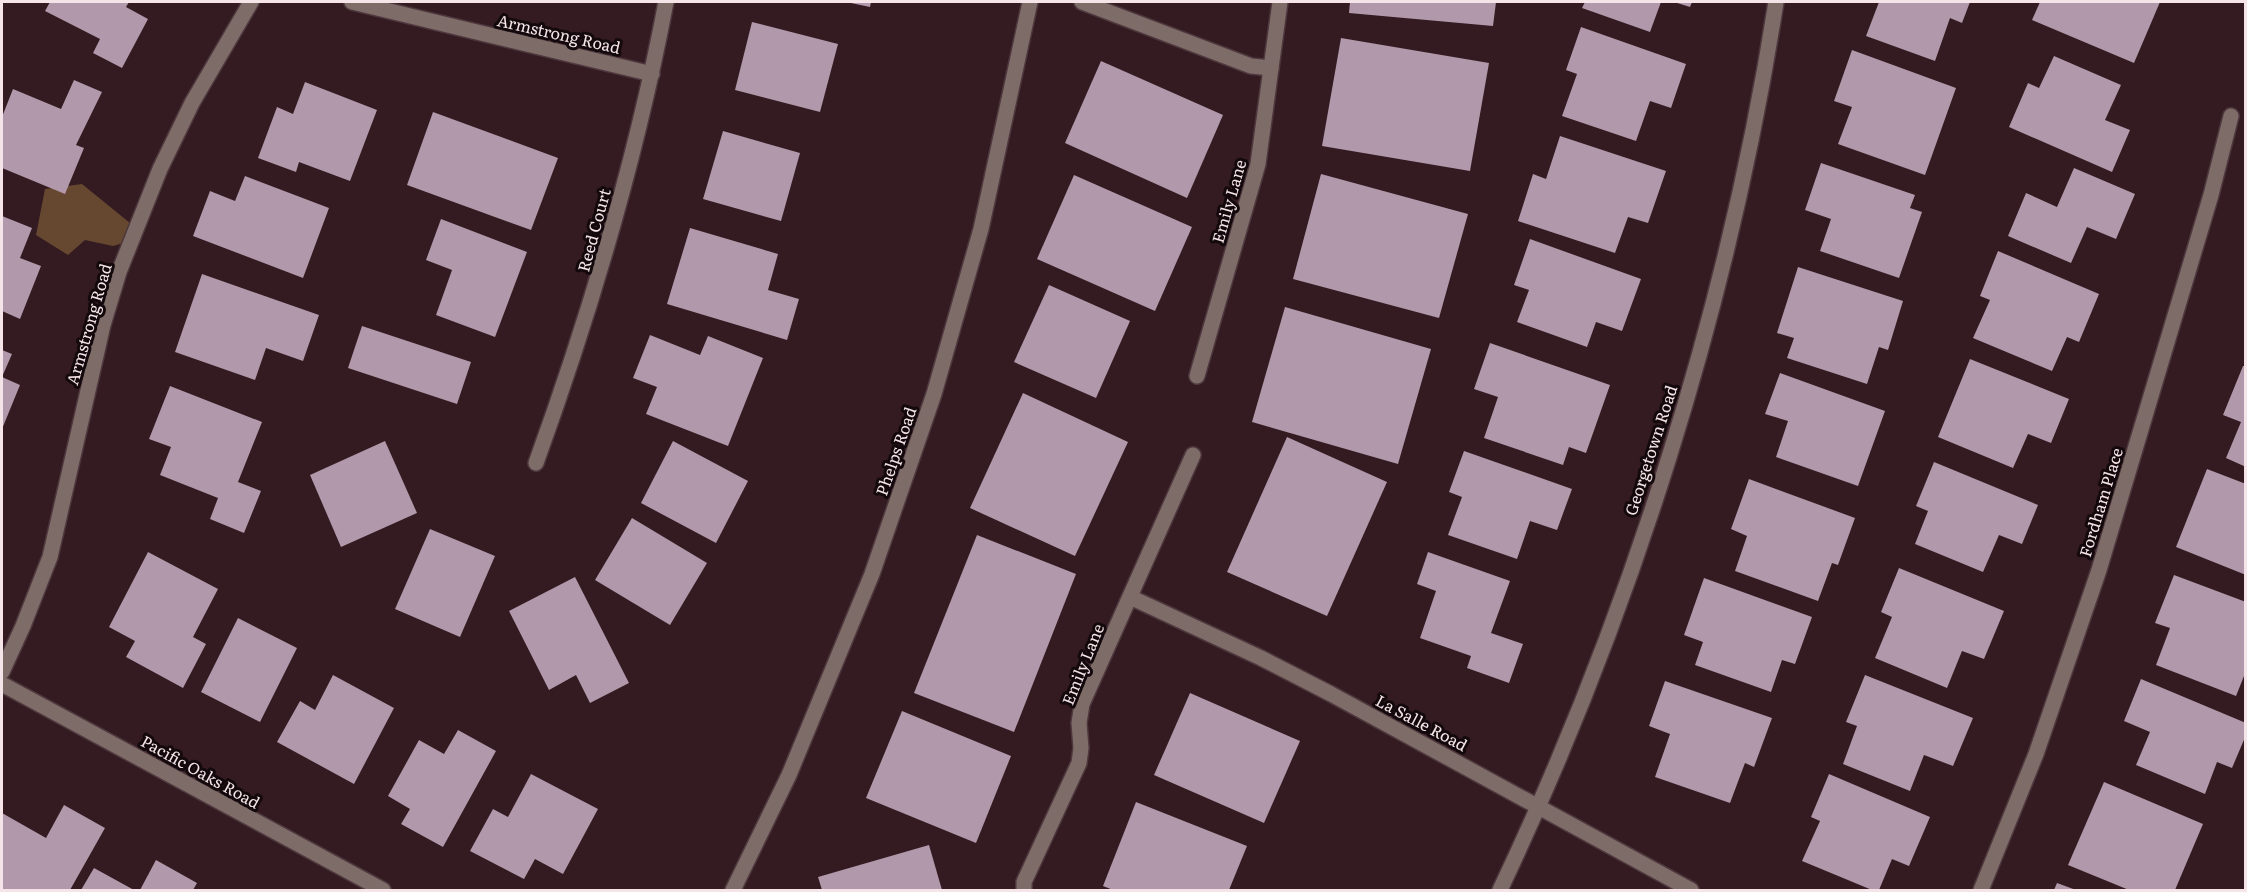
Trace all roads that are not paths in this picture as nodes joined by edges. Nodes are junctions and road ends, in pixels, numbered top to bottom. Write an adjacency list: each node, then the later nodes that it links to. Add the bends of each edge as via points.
1 (251, 2): 15 (street, Armstrong Road, via 192,103 160,169 119,272 50,557)
2 (352, 2): 9 (street, Armstrong Road)
3 (666, 2): 9 (street, Reed Court)
4 (1030, 2): 19 (street, Phelps Road, via 981,229 930,405 872,574 789,775)
5 (1082, 2): 8 (street, via 1251,66)
6 (1280, 2): 8 (street, Emily Lane)
7 (1776, 2): 17 (street, Georgetown Road, via 1746,162 1696,363 1629,575)
8 (1271, 68): 11 (street, Emily Lane, via 1258,164)
9 (652, 74): 13 (street, Reed Court, via 582,335)
10 (2231, 116): 23 (street, Fordham Place, via 2099,570 2036,754)
11 (1197, 376)
12 (1193, 454): 14 (street, Emily Lane)
13 (536, 463)
14 (1130, 597): 17 (street, La Salle Road, via 1262,658); 20 (street, Emily Lane, via 1082,704 1079,763 1024,882)
15 (2, 672)
16 (2, 684): 18 (street, Pacific Oaks Road)
17 (1539, 806): 21 (street, Georgetown Road); 22 (street, La Salle Road)
18 (383, 891)
19 (733, 891)
20 (1024, 891)
21 (1500, 891)
22 (1691, 891)
23 (1981, 891)

